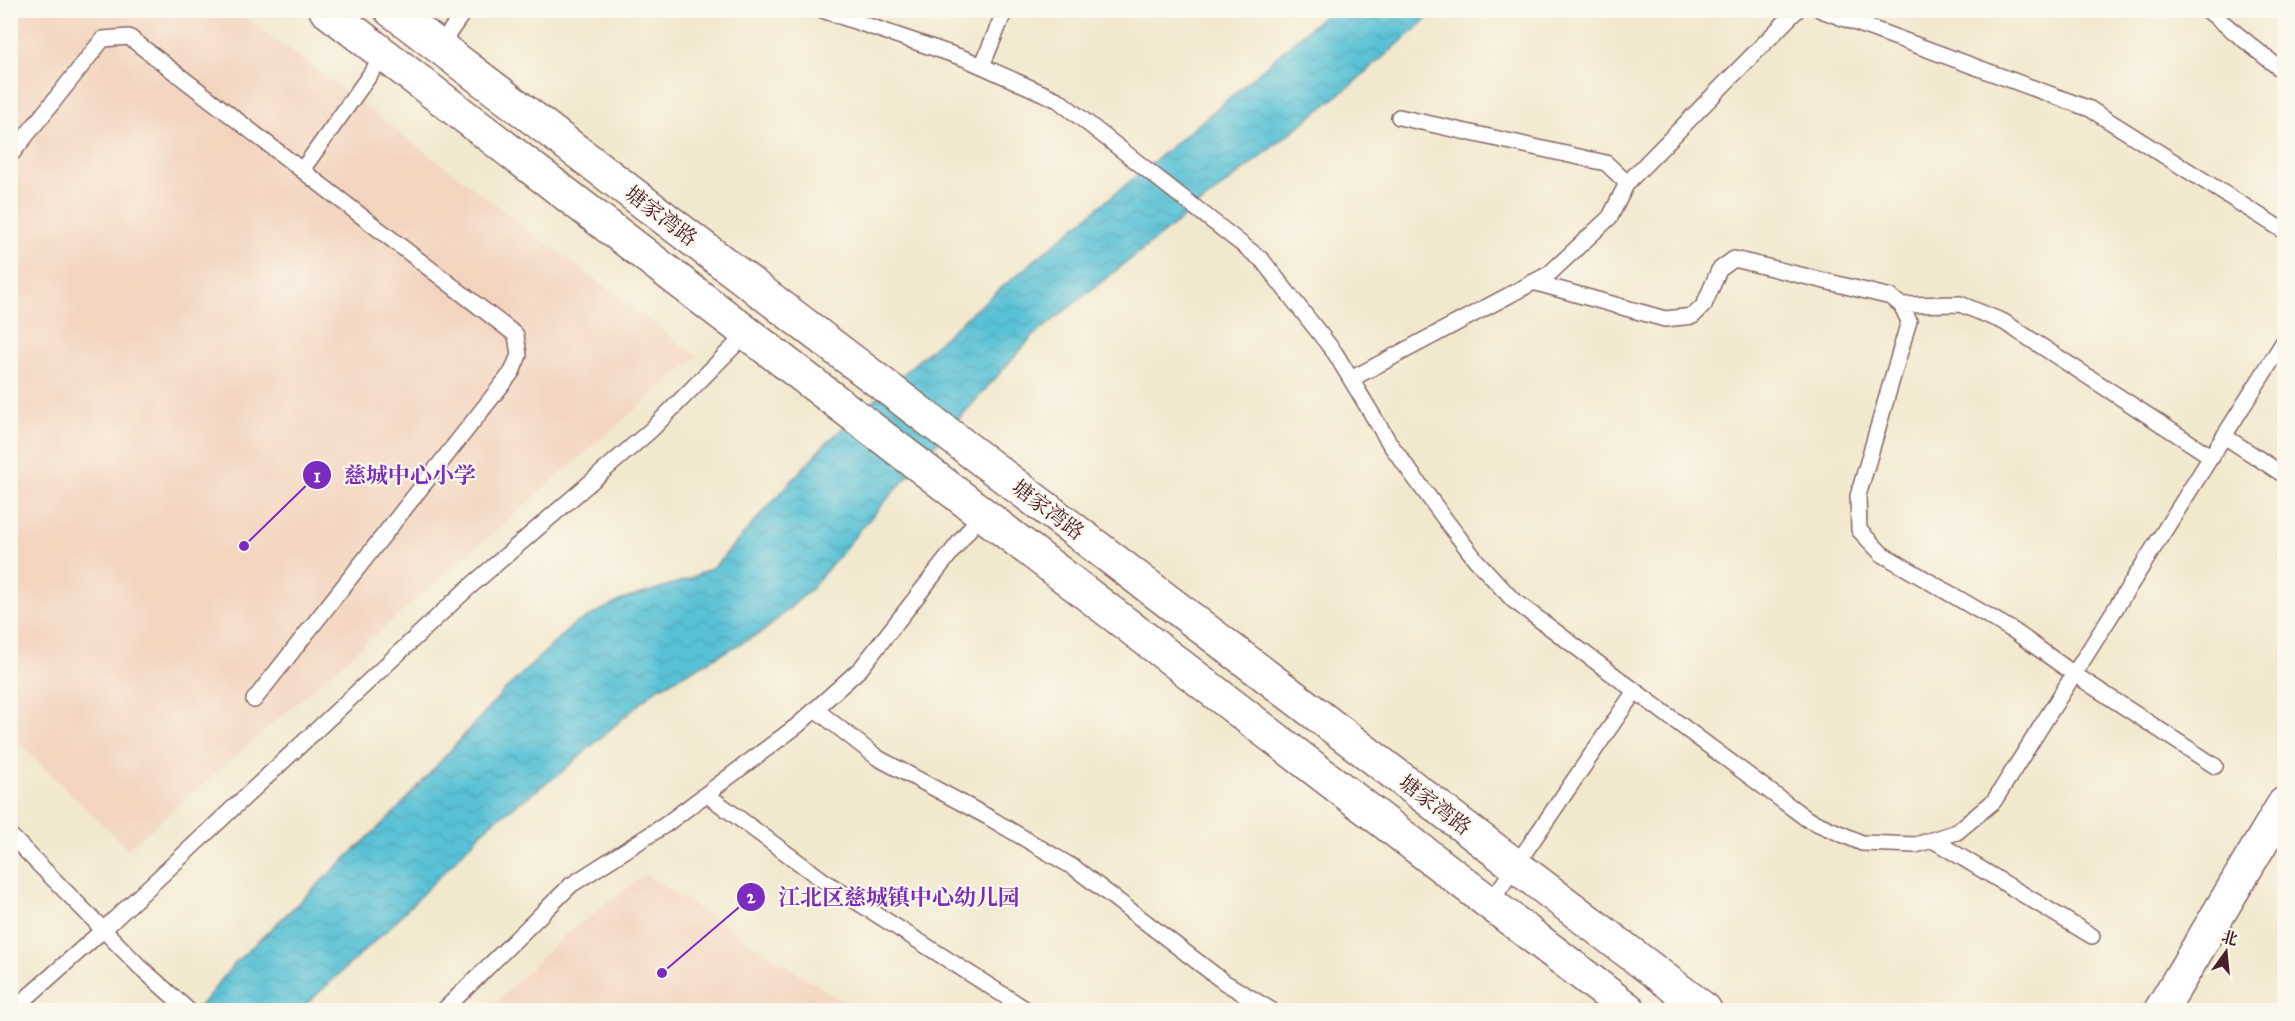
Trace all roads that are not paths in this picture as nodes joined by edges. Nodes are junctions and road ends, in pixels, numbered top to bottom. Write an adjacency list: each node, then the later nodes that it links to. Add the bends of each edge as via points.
1 (326, 10): 10 (main road, 塘家湾路)
2 (391, 10): 9 (main road, 塘家湾路)
3 (465, 10): 9 (lane)
4 (822, 10): 11 (lane)
5 (1005, 10): 11 (lane)
6 (1797, 10): 16 (lane)
7 (1821, 10): 17 (lane, via 2090,109)
8 (2207, 10): 12 (lane)
9 (439, 47): 36 (main road, 塘家湾路)
10 (384, 55): 15 (lane); 20 (main road, 塘家湾路)
11 (982, 66): 22 (lane, via 1058,100 1262,260)
12 (2284, 72)
13 (1399, 117): 16 (lane, via 1606,163)
14 (10, 156): 15 (lane, via 103,39 129,37)
15 (302, 170): 29 (lane, via 516,335 519,355 512,372)
16 (1627, 183): 18 (lane, via 1610,217 1549,273)
17 (2284, 231)
18 (1533, 282): 19 (lane, via 1665,319 1693,316 1704,305 1719,270 1734,259 1891,297); 22 (lane)
19 (1901, 305): 24 (lane, via 1960,303 2004,322); 27 (lane, via 1909,321 1858,496 1859,530 1882,554 2014,631)
20 (747, 333): 26 (main road, 塘家湾路); 38 (lane, via 651,430 466,590)
21 (2284, 341): 23 (lane)
22 (1351, 379): 28 (lane, via 1390,444 1484,568 1514,600)
23 (2224, 436): 24 (lane); 25 (lane)
24 (2212, 457): 27 (lane)
25 (2284, 476)
26 (982, 513): 30 (lane, via 861,668); 37 (main road, 塘家湾路)
27 (2074, 674): 31 (lane); 35 (lane, via 1994,801 1957,832)
28 (1635, 691): 35 (lane, via 1807,819 1862,843 1916,845); 36 (lane)
29 (254, 700)
30 (815, 709): 32 (lane); 44 (lane, via 878,758 1076,869 1224,982)
31 (2215, 766)
32 (706, 794): 42 (lane, via 571,885); 43 (lane, via 824,881)
33 (2284, 804): 47 (main road)
34 (10, 836): 38 (lane)
35 (1933, 840): 39 (lane)
36 (1516, 866): 37 (lane); 46 (main road, 塘家湾路)
37 (1490, 903): 45 (main road, 塘家湾路)
38 (103, 930): 40 (lane); 41 (lane)
39 (2092, 936)
40 (13, 1011)
41 (188, 1011)
42 (444, 1011)
43 (1027, 1011)
44 (1271, 1011)
45 (1629, 1011)
46 (1705, 1011)
47 (2161, 1011)

